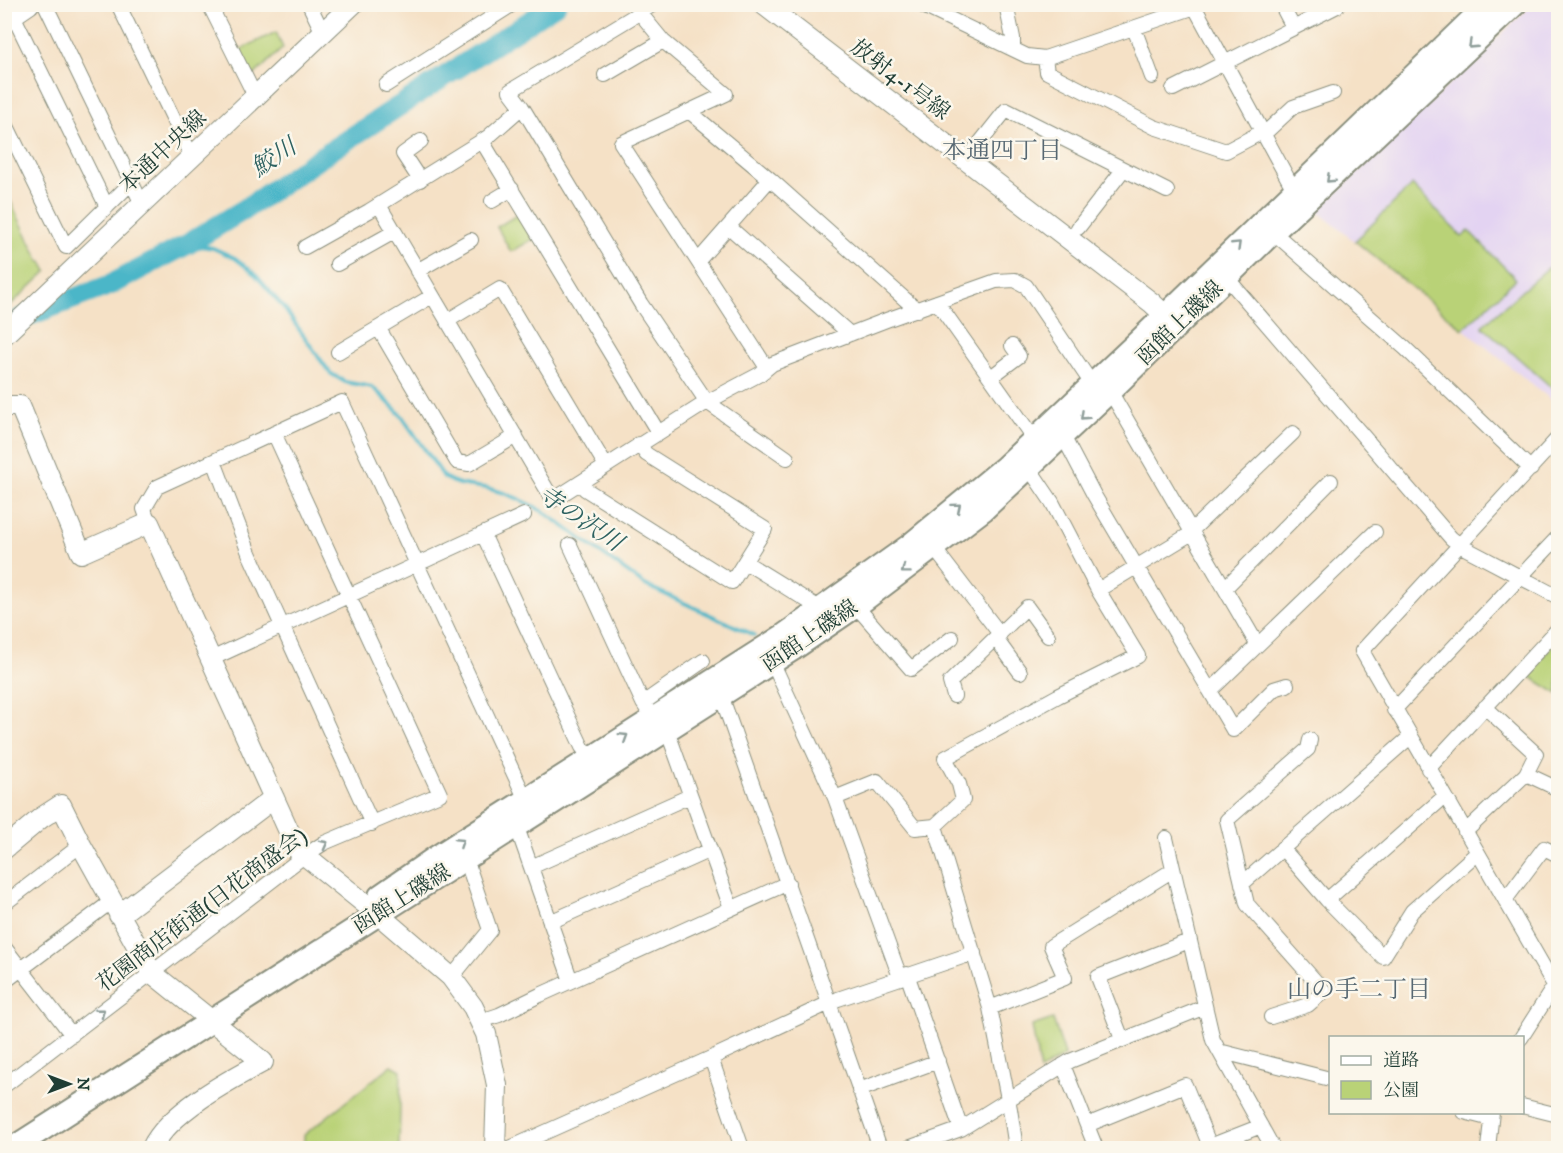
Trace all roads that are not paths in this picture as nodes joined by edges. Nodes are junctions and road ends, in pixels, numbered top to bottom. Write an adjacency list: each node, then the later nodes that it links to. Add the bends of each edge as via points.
1 (118, 4): 39 (street)
2 (209, 4): 31 (street)
3 (309, 4): 21 (street)
4 (353, 4): 21 (street, 本通中央線)
5 (513, 4): 28 (street)
6 (654, 4): 18 (street)
7 (763, 4): 65 (street, 放射4-1号線)
8 (919, 4): 16 (street)
9 (1006, 4): 23 (street)
10 (1281, 4): 19 (street)
11 (1488, 4): 45 (main road, 函館上磯線)
12 (1515, 4): 54 (main road, 函館上磯線, one-way to 54)
13 (1194, 6): 20 (street); 25 (street)
14 (1337, 6): 17 (street)
15 (24, 9): 43 (street); 49 (street)
16 (940, 9): 23 (street)
17 (1315, 10): 19 (street)
18 (640, 13): 22 (street); 32 (street, via 510,91)
19 (1293, 27): 25 (street)
20 (1134, 28): 24 (street); 27 (street)
21 (323, 33): 31 (street, 本通中央線)
22 (663, 41): 26 (street); 33 (street, via 726,94)
23 (1013, 49): 24 (street)
24 (1045, 58): 35 (street, via 1047,72 1154,127 1226,151)
25 (1225, 62): 29 (street); 35 (street)
26 (605, 75)
27 (1152, 77)
28 (386, 85)
29 (1173, 89)
30 (1333, 93): 35 (street, via 1293,107)
31 (256, 98): 39 (street, 本通中央線)
32 (522, 107): 37 (street); 74 (street, via 641,304)
33 (690, 112): 41 (street); 57 (street, via 621,143)
34 (4, 120): 49 (street, via 66,247)
35 (1262, 134): 45 (street)
36 (421, 141): 42 (street, via 404,154)
37 (482, 141): 42 (street); 44 (street)
38 (975, 149): 40 (street, via 1006,110)
39 (192, 157): 50 (street, 本通中央線)
40 (1123, 170): 46 (street); 52 (street)
41 (770, 179): 51 (street); 63 (street)
42 (420, 180): 48 (street)
43 (131, 183): 49 (street); 50 (street)
44 (512, 189): 47 (street); 76 (street)
45 (1294, 190): 65 (main road, 函館上磯線, one-way to 45)
46 (1167, 191)
47 (492, 201)
48 (380, 205): 53 (street); 56 (street)
49 (107, 207)
50 (139, 207): 68 (street, 本通中央線)
51 (729, 227): 57 (street); 67 (street)
52 (1078, 228)
53 (394, 232): 58 (street); 59 (street)
54 (1273, 232): 60 (main road, 函館上磯線); 88 (street, via 1405,348)
55 (471, 240): 59 (street)
56 (305, 247)
57 (698, 261): 71 (street)
58 (337, 264)
59 (417, 271): 61 (street)
60 (1227, 278): 65 (main road, 函館上磯線); 98 (street)
61 (432, 296): 64 (street); 66 (street)
62 (937, 302): 63 (street); 72 (street); 73 (street, via 996,281 1015,280 1026,286)
63 (917, 310): 67 (street)
64 (447, 321): 79 (street); 86 (street, via 500,289)
65 (1172, 321): 73 (main road, 函館上磯線)
66 (379, 329): 70 (street); 79 (street, via 457,462 469,464)
67 (850, 334): 71 (street)
68 (4, 335)
69 (1012, 346): 72 (street, via 1019,356)
70 (338, 352)
71 (767, 368): 74 (street)
72 (991, 377): 82 (street)
73 (1101, 388): 80 (main road, 函館上磯線, one-way to 80); 82 (main road, 函館上磯線); 93 (street)
74 (707, 402): 76 (street); 84 (street)
75 (4, 406): 92 (street, via 20,406 81,553)
76 (658, 432): 83 (street)
77 (274, 433): 85 (street); 101 (street, via 342,402); 106 (street)
78 (1293, 433): 93 (street)
79 (516, 436): 90 (street, via 553,500)
80 (1063, 436): 87 (main road, 函館上磯線); 102 (street)
81 (1558, 438): 88 (street)
82 (1034, 439): 109 (main road, 函館上磯線, one-way to 82, via 909,546)
83 (639, 444): 86 (street); 100 (street, via 646,454 765,529)
84 (787, 458)
85 (214, 461): 92 (street, via 157,487 144,509); 110 (street)
86 (606, 466): 90 (street)
87 (1029, 468): 99 (main road, 函館上磯線); 105 (street, via 1052,502)
88 (1531, 469): 98 (street)
89 (1331, 481): 104 (street)
90 (580, 483): 100 (street, via 732,582)
91 (524, 515): 95 (street)
92 (149, 523): 117 (street)
93 (1191, 532): 102 (street); 104 (street)
94 (1375, 532): 115 (street)
95 (483, 534): 101 (street); 129 (street)
96 (1558, 537): 103 (street)
97 (570, 545): 126 (street)
98 (1461, 546): 103 (street); 125 (street, via 1362,651)
99 (934, 548): 108 (main road, 函館上磯線, one-way to 108); 113 (street)
100 (745, 562): 109 (street)
101 (416, 565): 106 (street); 137 (street)
102 (1136, 566): 105 (street); 121 (street)
103 (1520, 578): 107 (street); 125 (street)
104 (1225, 588): 115 (street)
105 (1098, 590): 139 (street, via 1138,656 945,758 963,800)
106 (349, 596): 110 (street); 138 (street, 花園商店街通(日花商盛会), via 440,794)
107 (1558, 597)
108 (856, 606): 114 (street, via 911,669); 116 (main road, 函館上磯線)
109 (821, 609): 116 (main road, 函館上磯線)
110 (282, 626): 117 (street); 138 (street)
111 (1558, 629): 124 (street)
112 (1048, 636): 113 (street, via 1027,607)
113 (998, 637): 119 (street); 123 (street, via 950,682)
114 (952, 638)
115 (1257, 644): 121 (street)
116 (768, 655): 122 (main road, 函館上磯線); 126 (main road, 函館上磯線); 136 (street)
117 (211, 659): 135 (street)
118 (703, 661): 126 (street)
119 (1020, 672)
120 (1287, 685): 121 (street, via 1274,689 1233,730)
121 (1210, 691)
122 (721, 694): 126 (main road, 函館上磯線); 153 (street)
123 (954, 696)
124 (1485, 707): 130 (street); 131 (street, via 1536,754)
125 (1395, 710): 127 (street)
126 (654, 717): 129 (main road, 函館上磯線, one-way to 126); 133 (street); 160 (main road, 函館上磯線)
127 (1410, 738): 130 (street); 144 (street)
128 (1310, 740): 154 (street, via 1308,748 1227,820)
129 (590, 758): 137 (main road, 函館上磯線)
130 (1428, 769): 134 (street)
131 (1527, 774): 132 (street); 140 (street)
132 (1558, 789)
133 (690, 796): 146 (street); 150 (street)
134 (1444, 797): 140 (street); 155 (street)
135 (274, 798): 149 (street, via 297,849); 158 (street)
136 (835, 798): 139 (street, via 877,781 915,828); 168 (street)
137 (526, 800): 160 (main road, 函館上磯線, one-way to 137)
138 (372, 824): 149 (street, 花園商店街通(日花商盛会), one-way to 138, via 324,843)
139 (935, 826): 164 (street)
140 (1465, 832): 147 (street)
141 (520, 836): 150 (street)
142 (1166, 838): 152 (street)
143 (81, 844): 145 (street, via 61,805); 157 (street); 158 (street)
144 (1282, 848): 154 (street); 155 (street)
145 (4, 849)
146 (710, 850): 159 (street); 161 (street)
147 (1477, 853): 155 (street, via 1412,911 1383,957); 156 (street)
148 (1558, 855): 156 (street, via 1544,848)
149 (304, 856): 160 (street); 167 (street, 花園商店街通(日花商盛会))
150 (531, 867): 161 (street)
151 (469, 868): 166 (street, via 490,930)
152 (1173, 870): 162 (street); 174 (street, via 1051,945 1065,978)
153 (788, 883): 159 (street); 172 (street)
154 (1242, 884): 176 (street, via 1247,904 1324,991 1308,1005)
155 (1327, 900)
156 (1505, 900): 169 (street)
157 (4, 904)
158 (116, 908): 165 (street); 167 (street)
159 (731, 908): 170 (street)
160 (372, 910): 175 (main road, 函館上磯線); 177 (street, via 451,977)
161 (550, 922): 170 (street)
162 (1189, 941): 173 (street); 180 (street, via 1098,977)
163 (4, 946): 165 (street)
164 (974, 953): 168 (street); 174 (street)
165 (21, 969): 171 (street); 178 (street)
166 (456, 972)
167 (152, 973): 175 (street); 178 (street, 花園商店街通(日花商盛会), one-way to 167)
168 (903, 975): 172 (street); 183 (street)
169 (1556, 980): 179 (street)
170 (571, 981): 177 (street, via 500,1016)
171 (4, 982)
172 (829, 1004): 182 (street); 187 (street)
173 (1205, 1007): 180 (street); 181 (street)
174 (990, 1008): 188 (street)
175 (205, 1016): 196 (main road, 函館上磯線); 198 (street, via 263,1062 215,1088 165,1128)
176 (1271, 1017)
177 (481, 1021): 199 (street, via 497,1085)
178 (72, 1035): 186 (street, 花園商店街通(日花商盛会))
179 (1522, 1036)
180 (1122, 1039): 184 (street)
181 (1219, 1051): 185 (street); 194 (street)
182 (711, 1058): 200 (street); 201 (street)
183 (938, 1061): 187 (street); 195 (street)
184 (1063, 1065): 188 (street); 193 (street)
185 (1329, 1079)
186 (4, 1086)
187 (859, 1090): 202 (street)
188 (1007, 1100): 195 (street); 204 (street)
189 (1524, 1106): 191 (street)
190 (1473, 1114): 192 (street)
191 (1558, 1114)
192 (1492, 1116): 207 (street)
193 (1087, 1125): 197 (street, via 1185,1085); 205 (street)
194 (1261, 1126): 197 (street); 206 (street)
195 (961, 1130): 203 (street)
196 (17, 1144)
197 (1207, 1148)
198 (152, 1149)
199 (495, 1149)
200 (504, 1149)
201 (742, 1149)
202 (880, 1149)
203 (908, 1149)
204 (1016, 1149)
205 (1096, 1149)
206 (1273, 1149)
207 (1488, 1149)

